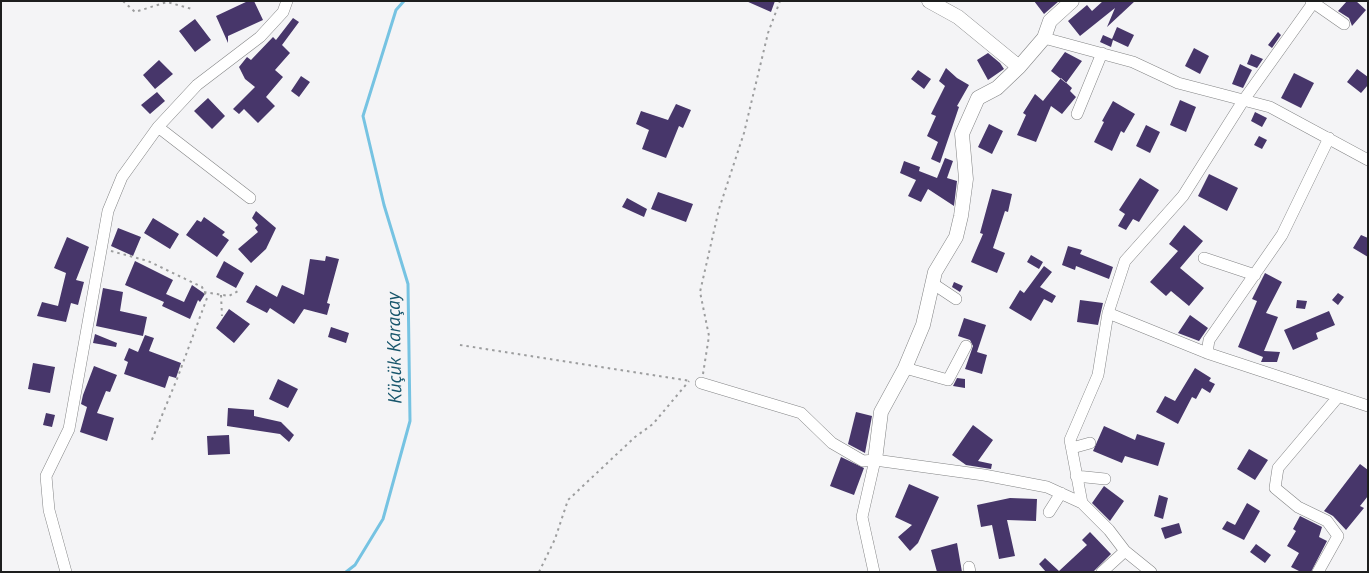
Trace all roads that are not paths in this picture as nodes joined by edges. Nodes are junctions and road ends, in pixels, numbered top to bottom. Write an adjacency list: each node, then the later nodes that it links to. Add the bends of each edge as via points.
1 (287, 1): 11 (street, via 283,12 260,38 197,85)
2 (929, 1): 8 (street, via 958,17)
3 (1072, 1): 6 (street, via 1050,21)
4 (1312, 2): 5 (street); 9 (street)
5 (1344, 24)
6 (1044, 38): 7 (street); 8 (street)
7 (1102, 53): 9 (street, via 1133,62 1178,83); 10 (street)
8 (1019, 67): 17 (street, via 997,88 978,98 962,134 966,179 961,216 956,237)
9 (1243, 101): 12 (street, via 1270,107); 19 (street, via 1183,196 1125,261)
10 (1077, 114)
11 (158, 127): 14 (street); 35 (street, via 122,177 108,211 68,429 46,476 49,510)
12 (1329, 138): 13 (street); 16 (street, via 1282,236)
13 (1368, 160)
14 (250, 198)
15 (1204, 258): 16 (street)
16 (1254, 275): 21 (street, via 1209,340)
17 (932, 283): 18 (street); 22 (street, via 923,326)
18 (956, 299)
19 (1108, 313): 21 (street); 27 (street, via 1098,375 1070,440)
20 (966, 346): 22 (street, via 948,380)
21 (1207, 353): 24 (street)
22 (905, 368): 28 (street, via 881,412)
23 (702, 383): 28 (street, via 800,413 832,443 862,461)
24 (1338, 397): 25 (street); 39 (street, via 1278,468 1275,488 1298,507 1327,521 1338,536)
25 (1368, 406)
26 (1090, 443): 27 (street)
27 (1072, 448): 29 (street)
28 (875, 460): 31 (street, via 984,475 1047,487); 36 (street, via 862,517)
29 (1076, 476): 30 (street); 32 (street)
30 (1105, 479)
31 (1061, 493): 32 (street); 33 (street)
32 (1082, 503): 34 (street)
33 (1049, 512)
34 (1125, 551): 37 (street); 38 (street)
35 (66, 572)
36 (874, 572)
37 (1102, 572)
38 (1150, 572)
39 (1318, 572)

